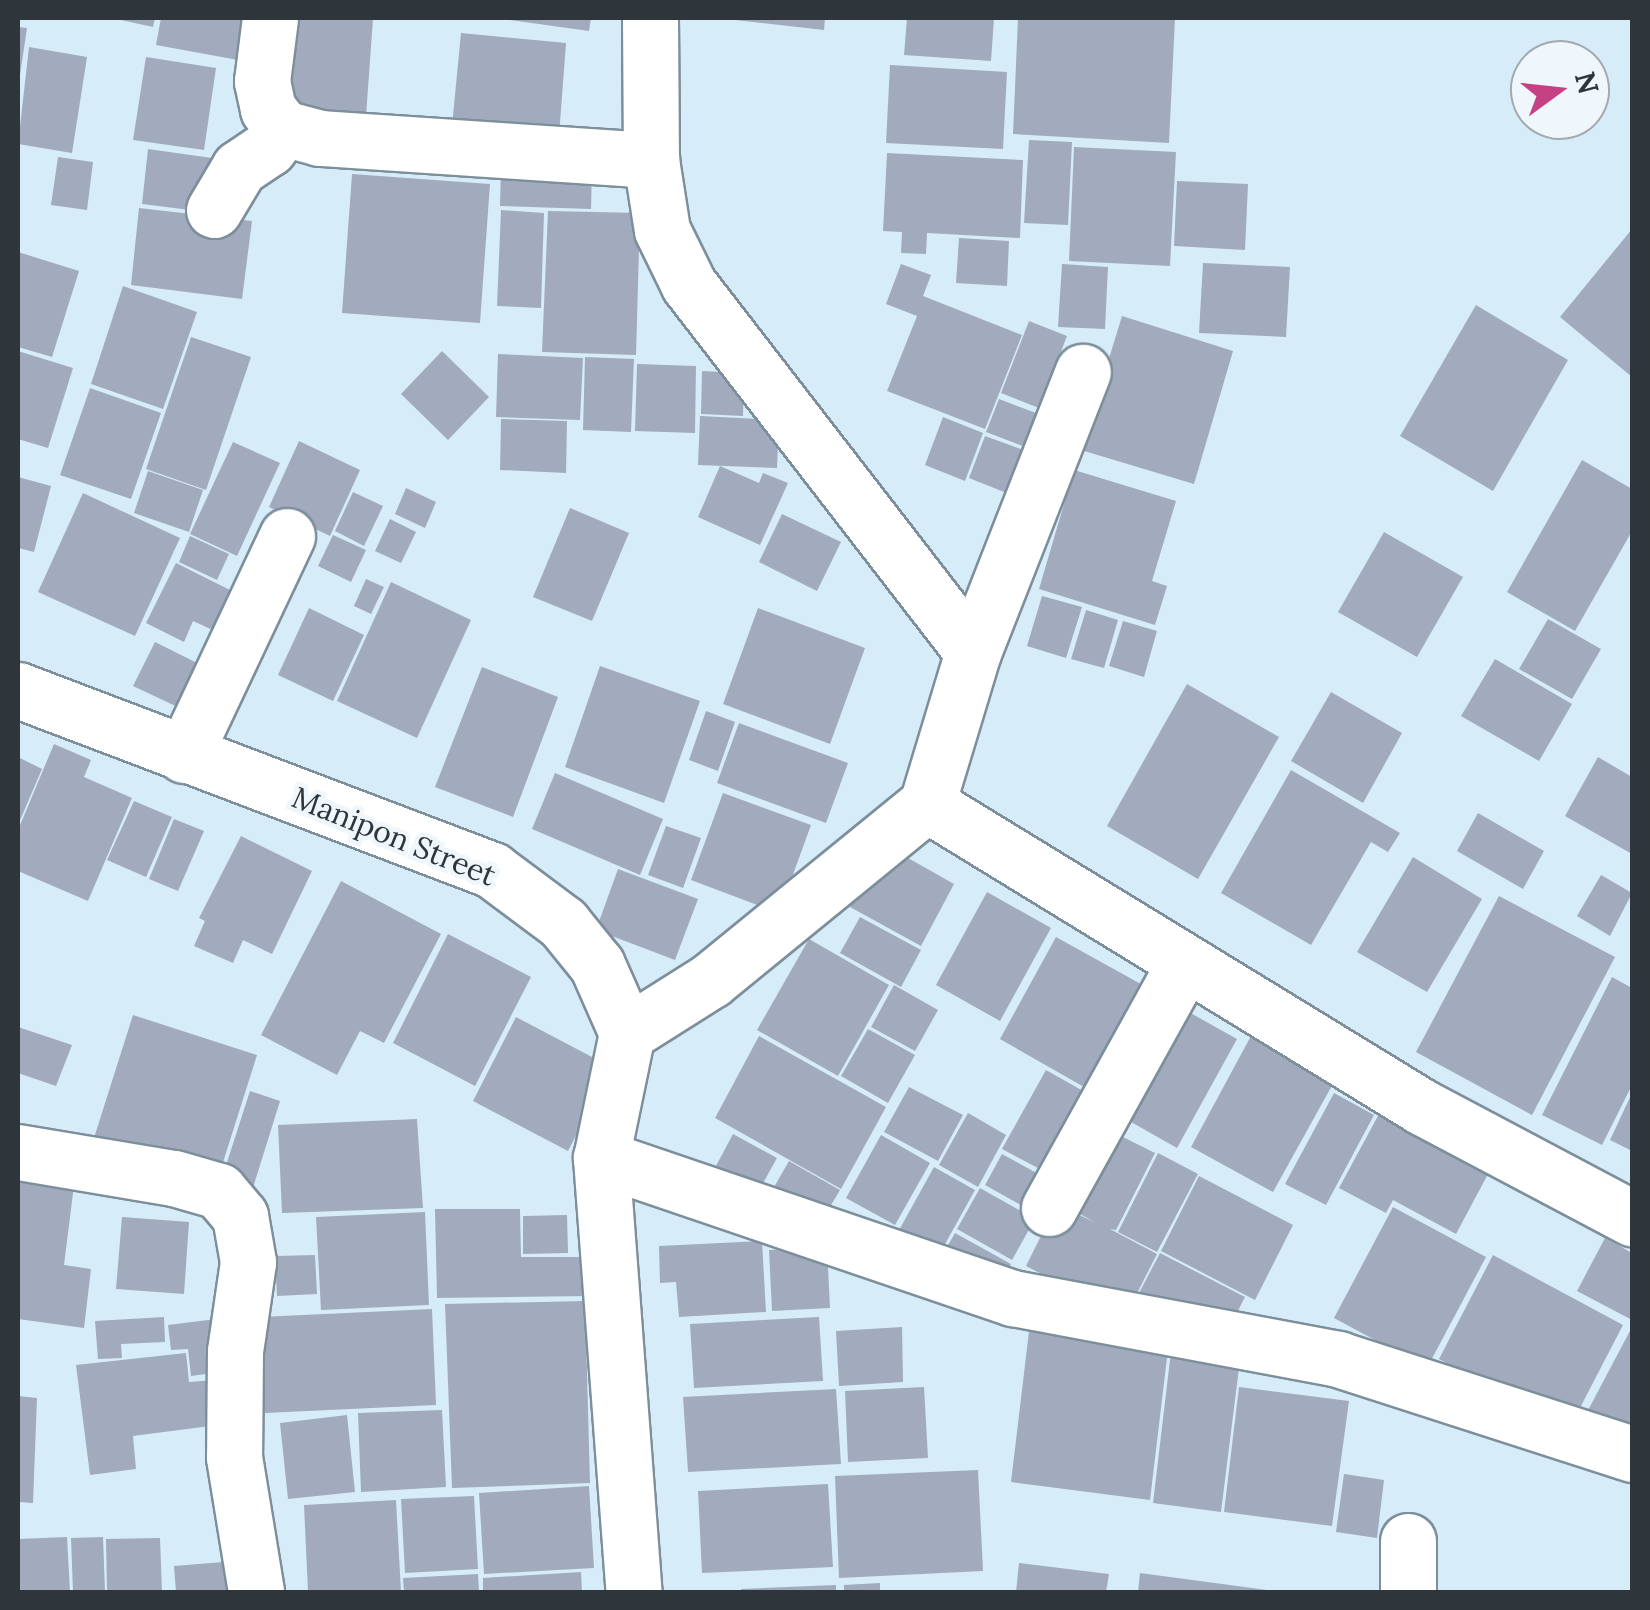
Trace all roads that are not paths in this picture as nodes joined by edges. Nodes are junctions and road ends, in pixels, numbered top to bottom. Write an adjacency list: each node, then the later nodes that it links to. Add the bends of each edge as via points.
1 (270, 18): 3 (street, via 262,81 268,109)
2 (650, 18): 4 (street)
3 (283, 128): 4 (street, via 320,138); 5 (street, via 270,148 239,168)
4 (651, 160): 8 (street, via 662,230 689,285)
5 (214, 210)
6 (1083, 372): 8 (street)
7 (287, 536): 10 (street)
8 (973, 652): 11 (street)
9 (18, 690): 10 (street, Manipon Street)
10 (184, 755): 13 (street, Manipon Street, via 492,870 563,923 598,965)
11 (928, 804): 12 (street); 13 (street, via 710,980)
12 (1184, 964): 16 (street); 17 (street, via 1422,1107)
13 (627, 1033): 15 (street)
14 (18, 1152): 19 (street, via 174,1178 219,1191 240,1216 248,1262 235,1351 234,1457)
15 (601, 1158): 18 (street, via 1013,1298 1338,1359); 20 (street)
16 (1049, 1208)
17 (1632, 1218)
18 (1632, 1454)
19 (256, 1592)
20 (634, 1592)

